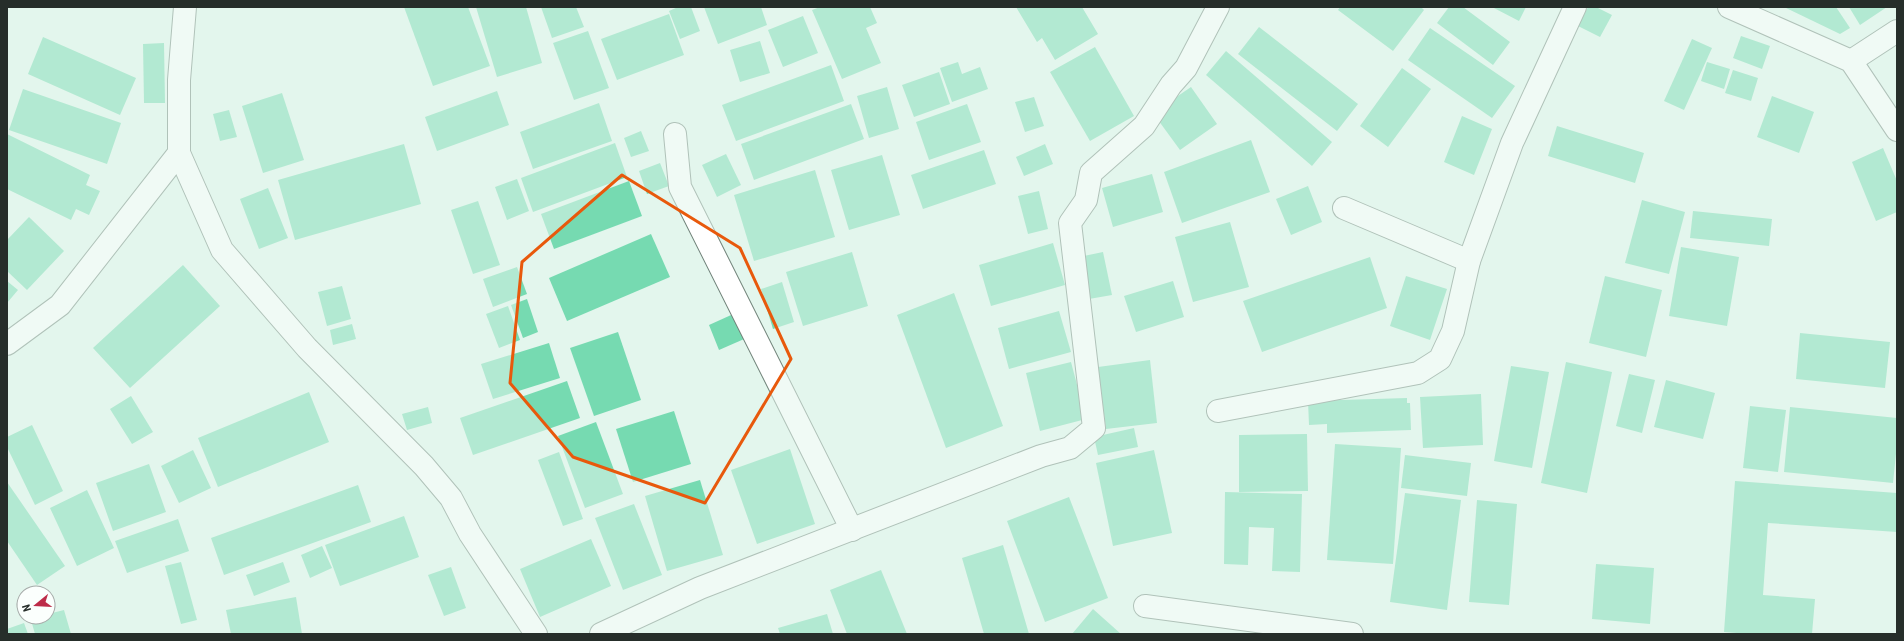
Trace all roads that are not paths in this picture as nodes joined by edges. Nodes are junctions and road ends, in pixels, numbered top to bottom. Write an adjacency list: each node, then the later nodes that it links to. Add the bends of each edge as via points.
1 (185, 7): 9 (street, via 178,80)
2 (1218, 7): 14 (street, via 1186,68 1171,85 1144,126 1091,173 1086,200 1070,223 1094,428 1070,448 1041,456)
3 (1575, 7): 11 (street, via 1512,143)
4 (1729, 7): 6 (street)
5 (1897, 31): 6 (street)
6 (1851, 61): 7 (street)
7 (1897, 130)
8 (675, 134): 14 (street, via 680,187)
9 (179, 153): 12 (street, via 60,304); 16 (street, via 222,250 308,348 424,466 451,498 470,534)
10 (1344, 208): 11 (street)
11 (1469, 261): 13 (street, via 1453,331 1440,359 1418,373)
12 (7, 344)
13 (1218, 411)
14 (852, 530): 17 (street, via 700,588)
15 (1145, 606): 18 (street)
16 (536, 634)
17 (601, 634)
18 (1352, 634)

